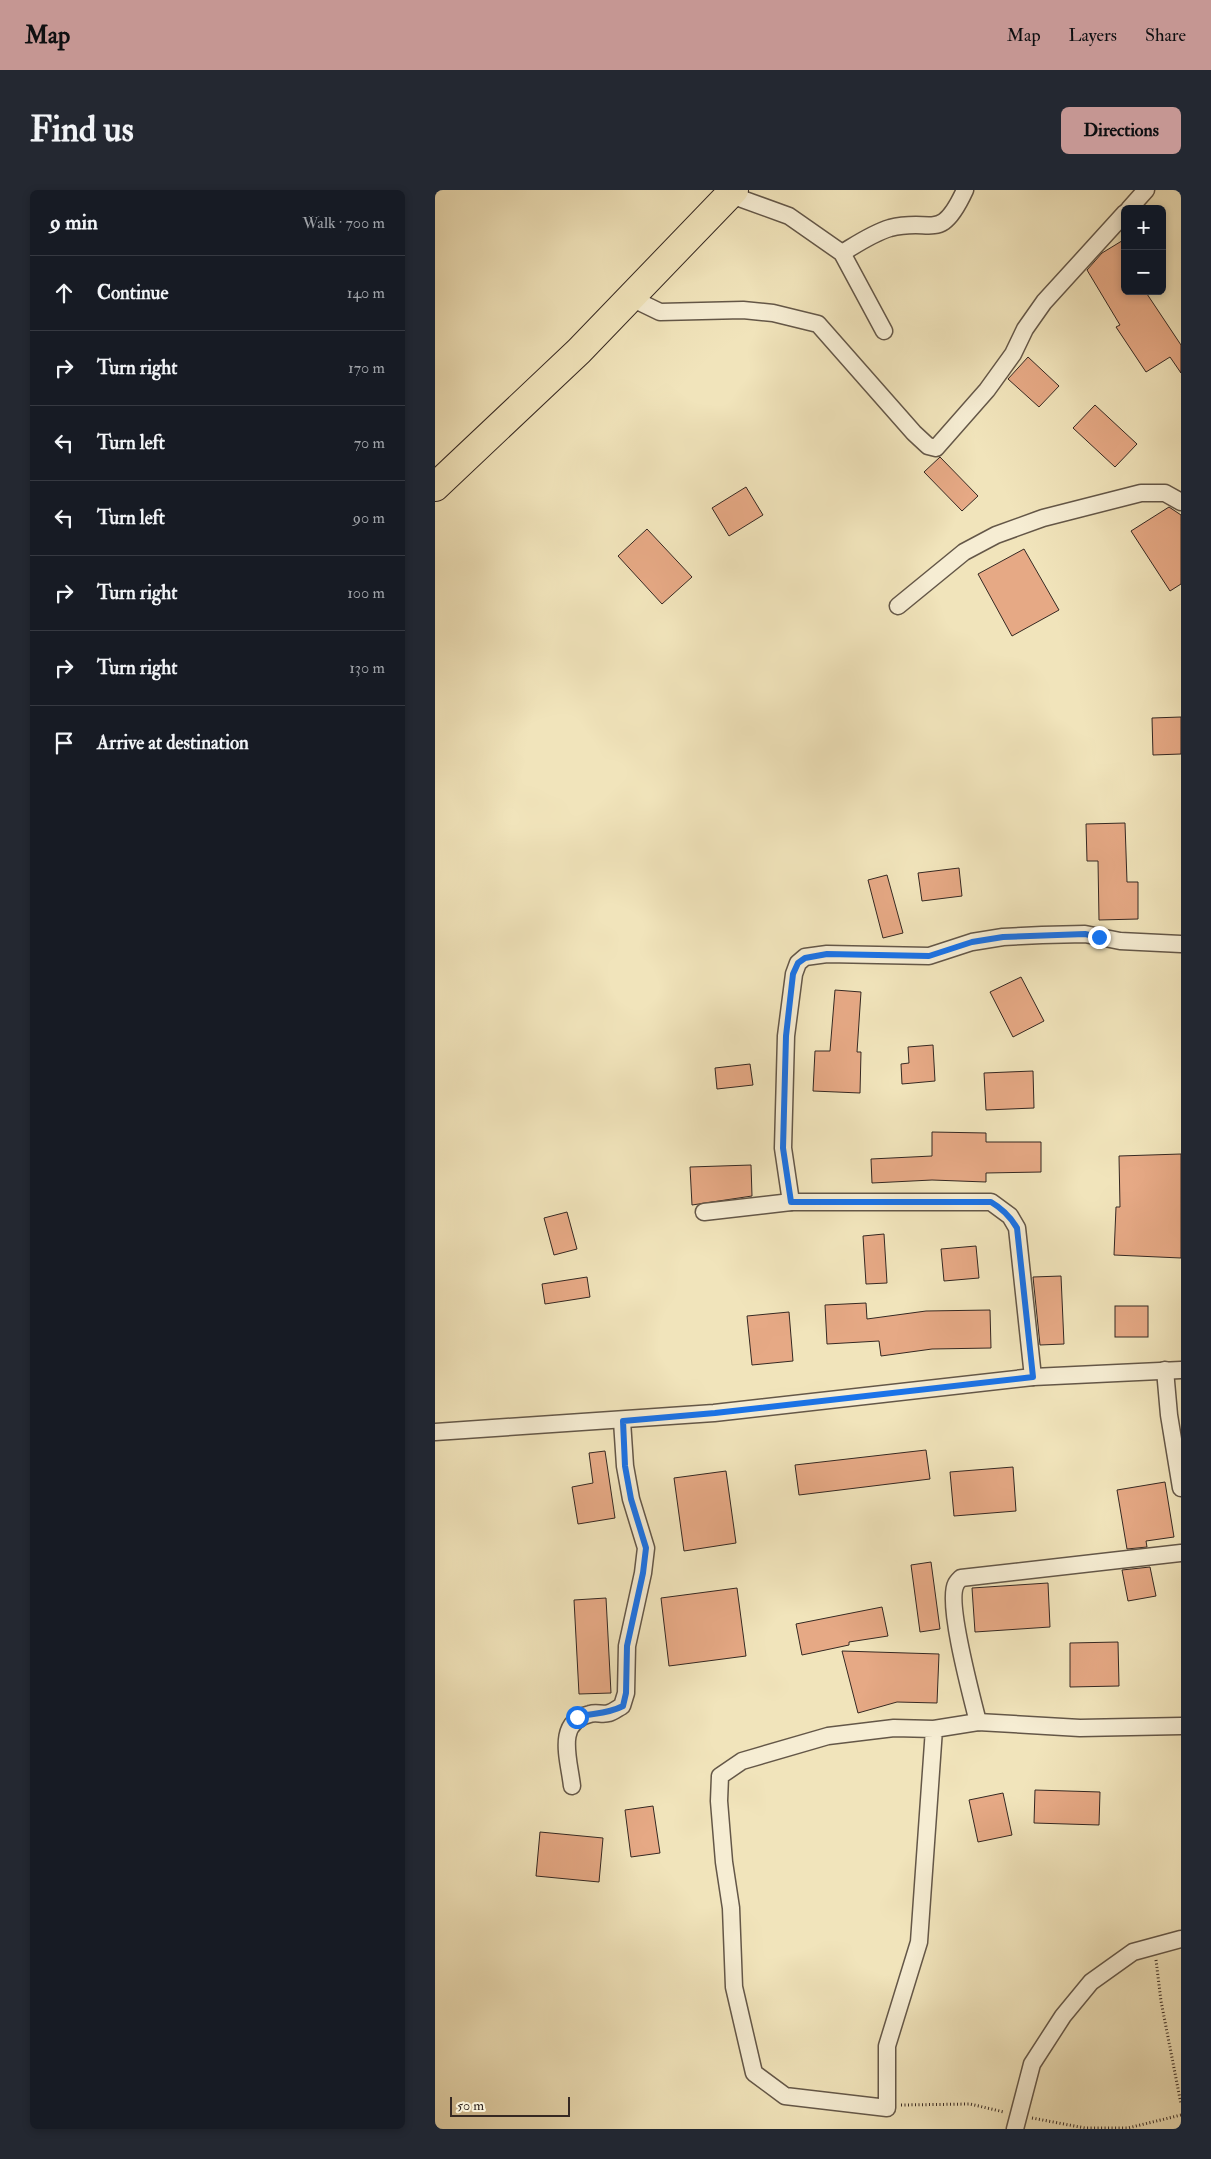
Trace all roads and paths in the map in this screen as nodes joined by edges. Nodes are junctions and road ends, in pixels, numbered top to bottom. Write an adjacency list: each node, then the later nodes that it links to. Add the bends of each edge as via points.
1 (965, 190): 6 (street, via 950,217 939,224 891,228)
2 (1146, 190): 4 (street)
3 (728, 192): 6 (street, via 789,216); 7 (highway)
4 (1133, 205)
5 (1121, 217): 7 (street, via 1044,302 987,390 936,448 928,446 914,432 818,324 773,313 743,310 660,312)
6 (842, 253): 8 (street)
7 (631, 298): 9 (highway)
8 (884, 331)
9 (439, 476)
10 (1181, 502): 11 (street, via 1165,493 1141,493 1043,518 996,535 964,552)
11 (898, 606)
12 (1181, 944): 13 (street, via 1119,941 1085,934 1042,935 972,942 929,956 827,954 805,958 798,963 793,974 786,1036 783,1148)
13 (791, 1202): 14 (street); 16 (street, via 991,1202 1001,1208 1017,1228)
14 (704, 1212)
15 (1173, 1370): 16 (street); 19 (street, via 1169,1415)
16 (1033, 1377): 17 (street)
17 (623, 1421): 18 (street); 24 (street, via 625,1466 646,1548 643,1573 627,1646 623,1706 609,1713 577,1717 569,1726 567,1738)
18 (435, 1432)
19 (1181, 1488)
20 (1181, 1553): 21 (street, via 961,1578 954,1593 955,1617)
21 (978, 1722): 22 (street, via 1080,1728); 23 (street)
22 (1181, 1726)
23 (934, 1729): 23 (street, via 919,1942 887,2046 887,2108 785,2096 753,2073 734,1987 731,1908 719,1801 720,1776 742,1761 829,1736 894,1728)
24 (572, 1786)
25 (1181, 1939): 26 (street)
26 (1154, 1945): 27 (path); 28 (street, via 1133,1952 1091,1982 1063,2016 1032,2064)
27 (1181, 2104)
28 (1015, 2129)

